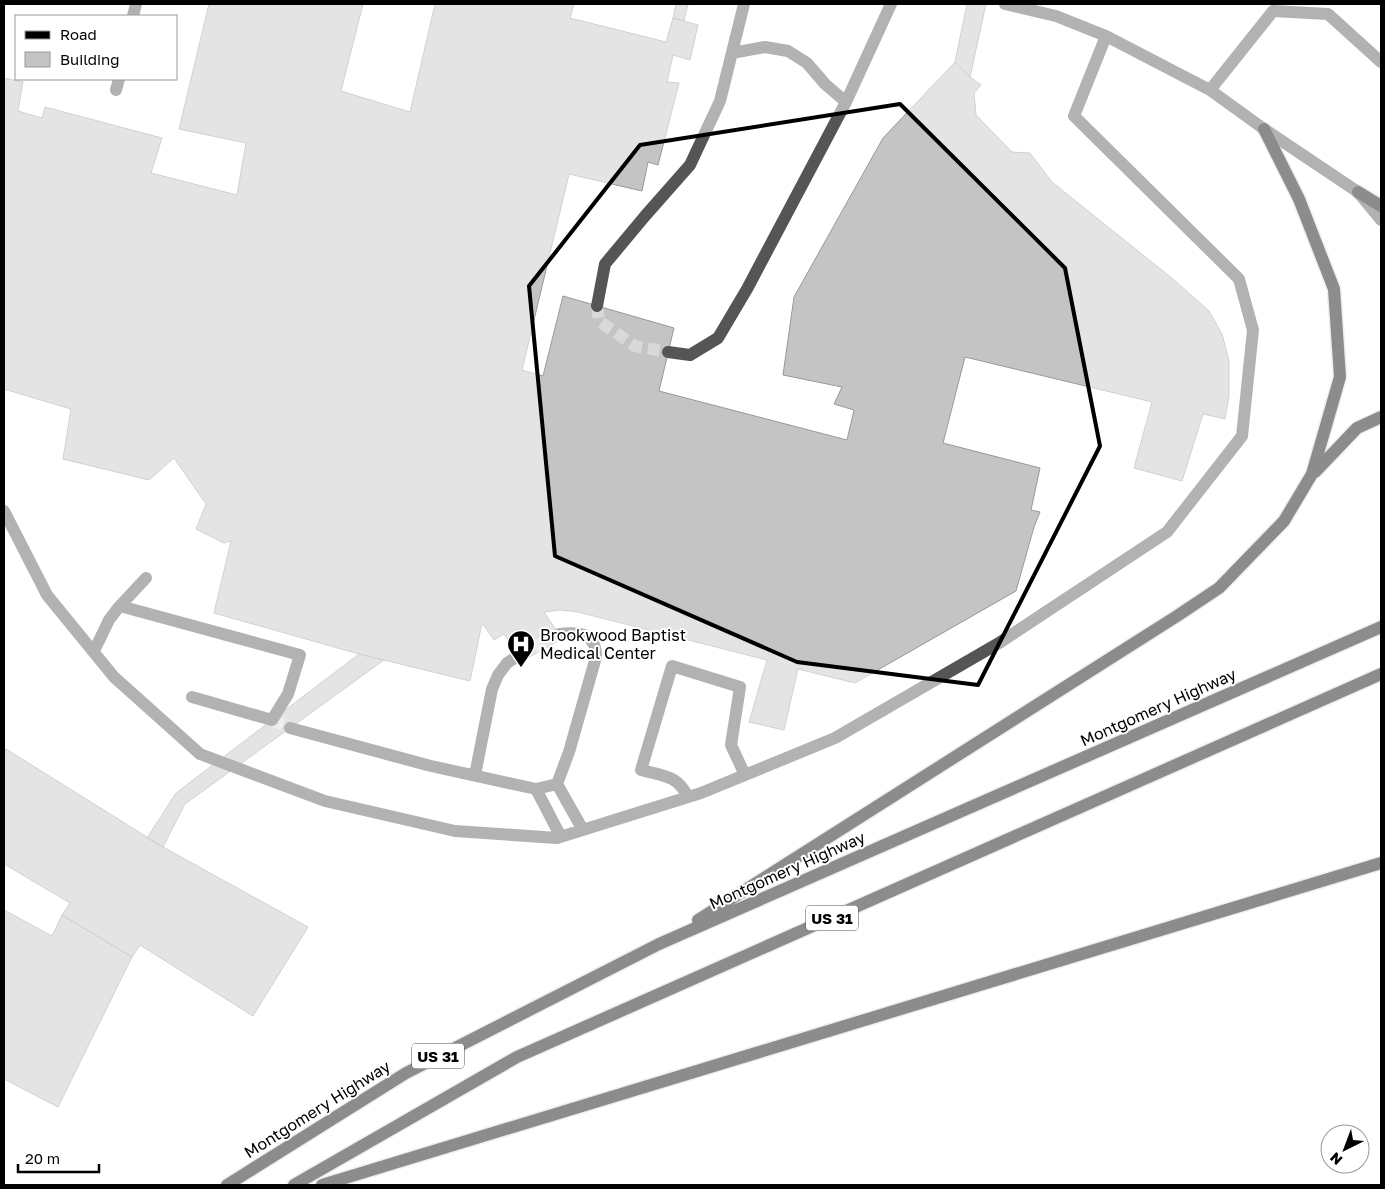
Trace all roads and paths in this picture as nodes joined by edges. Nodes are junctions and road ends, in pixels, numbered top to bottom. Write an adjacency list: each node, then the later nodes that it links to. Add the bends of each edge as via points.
1 (744, 4): 5 (street)
2 (891, 4): 8 (street)
3 (1005, 4): 4 (street, via 1056,16)
4 (1106, 36): 7 (street); 27 (street, via 1074,116 1239,278 1253,330 1242,436 1167,532 999,643 835,738)
5 (732, 53): 8 (street, via 765,47 788,51 807,63 824,84); 13 (street, via 720,101 690,165 605,264)
6 (1381, 62): 7 (street, via 1328,14 1273,11)
7 (1210, 90): 9 (street)
8 (846, 102): 14 (street, via 718,338 690,355)
9 (1264, 129): 10 (street); 16 (main road, via 1299,199 1334,290 1340,377)
10 (1358, 192): 11 (main road); 12 (street)
11 (1381, 206)
12 (1381, 220)
13 (597, 306)
14 (668, 352)
15 (1381, 417): 16 (main road, via 1357,428)
16 (1312, 474): 35 (main road, via 1284,521 1219,588)
17 (4, 511): 22 (street, via 47,595)
18 (146, 578): 19 (street)
19 (120, 606): 22 (street, via 109,620); 25 (street, via 300,655 288,694 272,720)
20 (1381, 627): 35 (main road, Montgomery Highway / US 31)
21 (559, 634): 29 (street, via 579,632 589,637 596,648 596,658)
22 (94, 651): 33 (street, via 114,677 200,754 325,801 455,831)
23 (518, 656): 28 (street, via 507,663 492,689)
24 (1381, 674): 37 (main road, US 31, via 518,1057)
25 (192, 697)
26 (290, 728): 28 (street)
27 (745, 775): 31 (street); 31 (street, via 731,745 740,687 672,666 641,770 671,778 682,786)
28 (475, 776): 30 (street)
29 (557, 784): 30 (street); 32 (street)
30 (536, 789): 33 (street)
31 (688, 797): 32 (street)
32 (583, 830): 33 (street)
33 (561, 837)
34 (1381, 863): 38 (main road)
35 (659, 944): 36 (main road, Montgomery Highway / US 31, via 406,1073)
36 (227, 1185)
37 (294, 1185)
38 (322, 1185)

